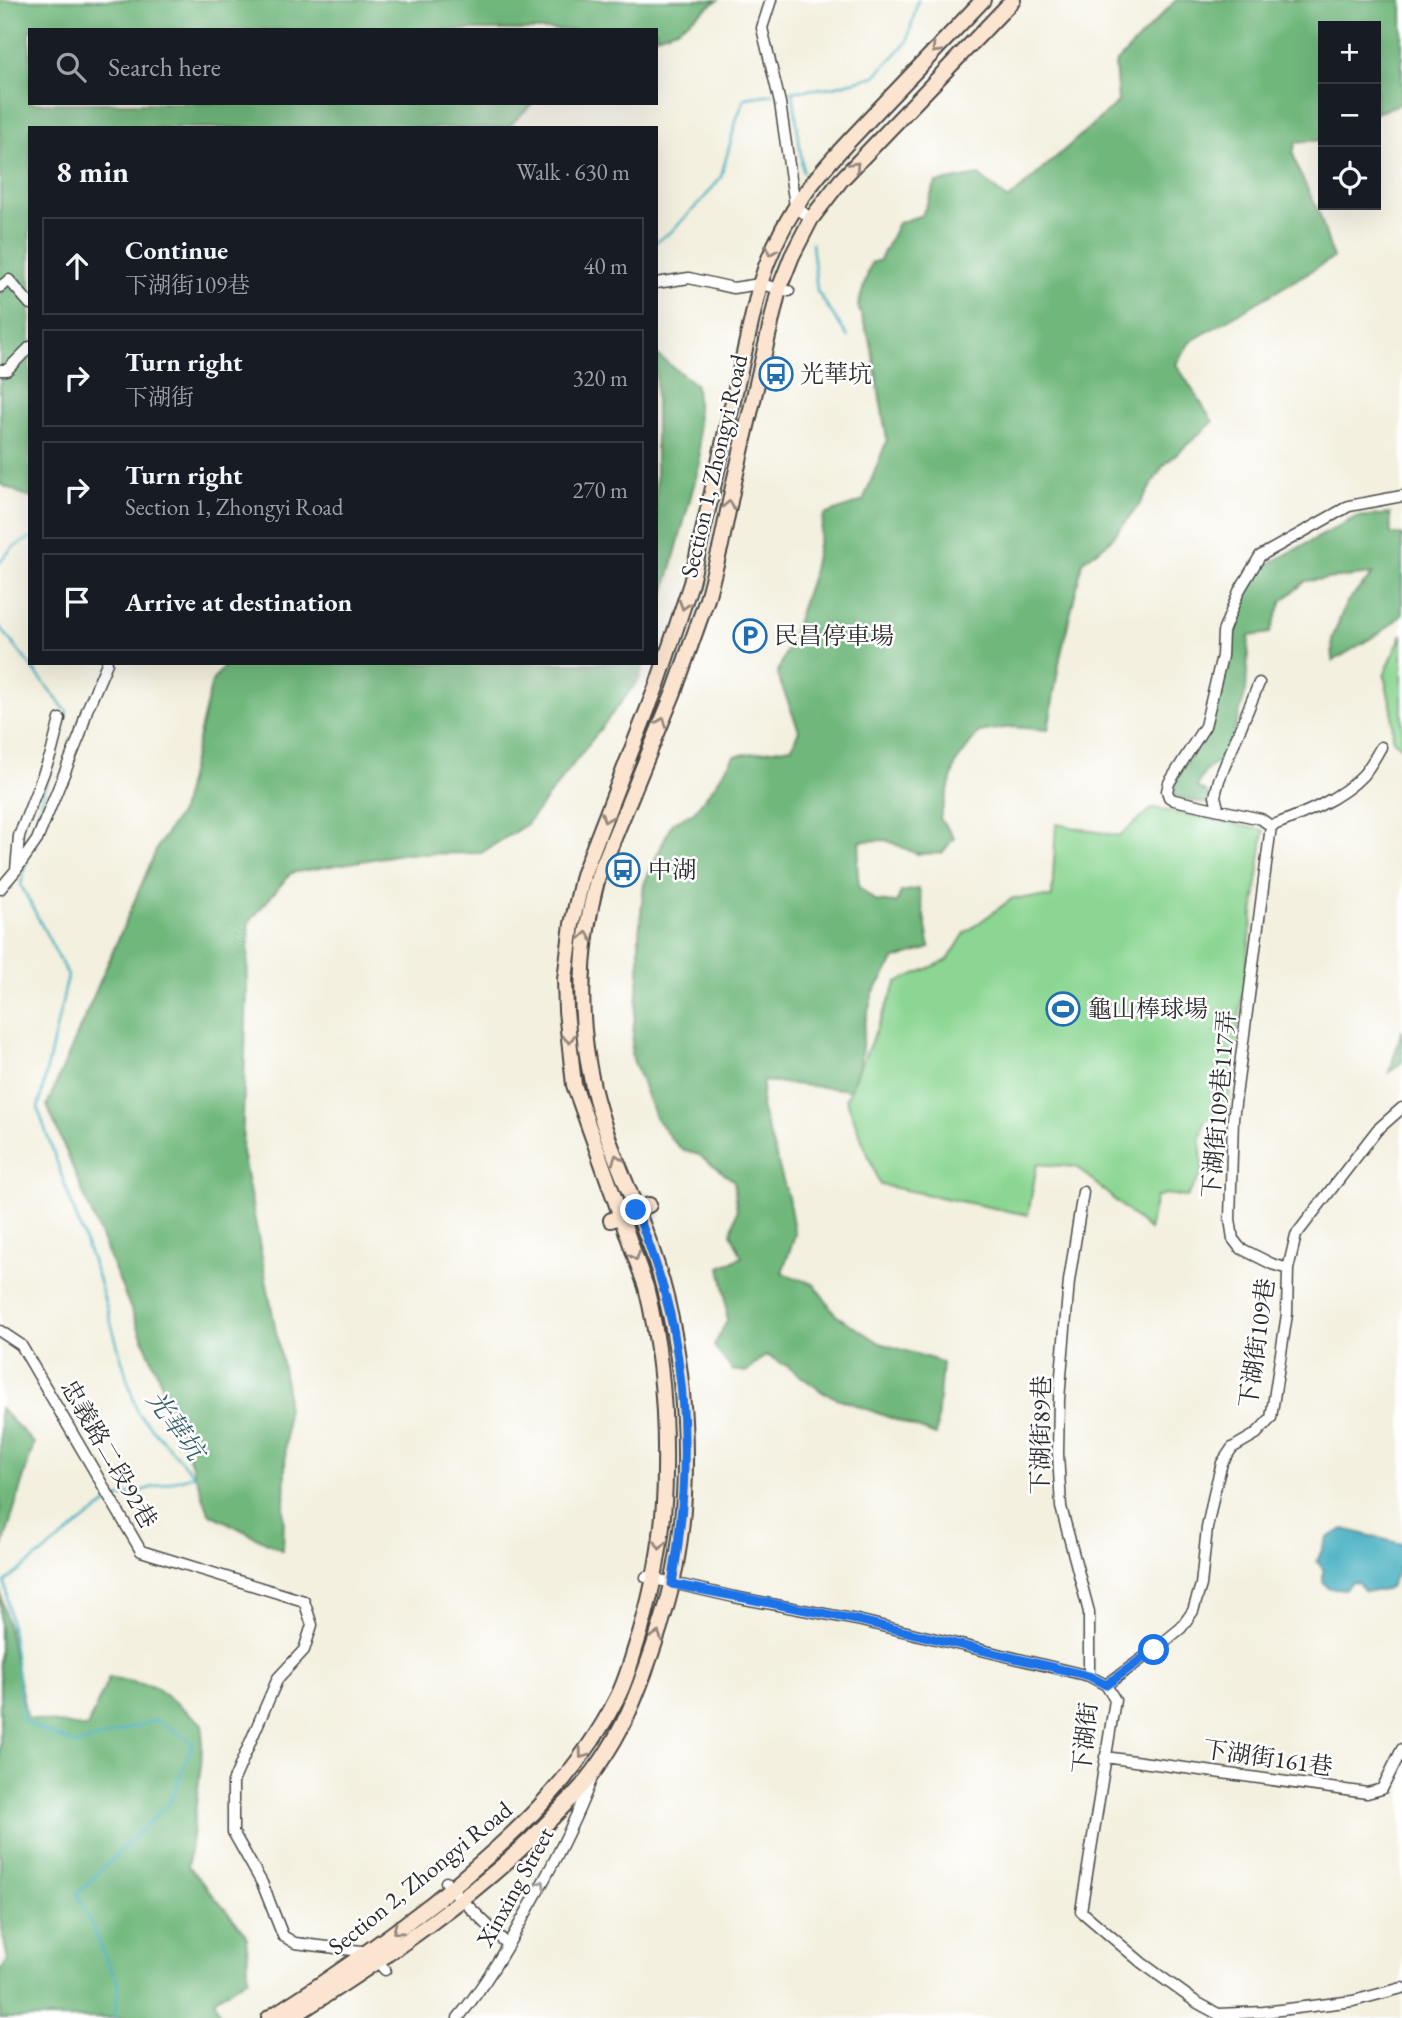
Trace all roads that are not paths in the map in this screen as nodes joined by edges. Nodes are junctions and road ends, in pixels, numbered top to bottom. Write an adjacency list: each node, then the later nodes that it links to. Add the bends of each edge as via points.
1 (771, 0): 4 (street, via 762,28 780,103)
2 (983, 0): 4 (main road, Section 1, Zhongyi Road, one-way to 4, via 822,169)
3 (1013, 0): 5 (main road, Section 1, Zhongyi Road, one-way to 3, via 841,180)
4 (795, 206): 5 (street); 7 (main road, Section 1, Zhongyi Road, one-way to 7, via 777,237)
5 (811, 219): 9 (main road, Section 1, Zhongyi Road, via 792,256)
6 (658, 283): 7 (street, via 689,278 733,288)
7 (760, 285): 9 (street); 16 (main road, Section 1, Zhongyi Road, one-way to 16, via 698,557 679,623)
8 (0, 287): 10 (street, via 9,281)
9 (784, 290): 17 (main road, Section 1, Zhongyi Road, one-way to 9)
10 (28, 302)
11 (28, 349): 12 (street, via 7,370)
12 (0, 370)
13 (1402, 496): 20 (street, via 1349,506 1304,530 1260,556 1239,591 1223,632 1222,656 1205,726 1167,791 1174,800)
14 (106, 665): 22 (street, via 37,841)
15 (1259, 683): 20 (street, via 1219,780)
16 (653, 684): 17 (main road); 27 (main road, Section 1, Zhongyi Road, one-way to 27, via 583,875 565,979 574,1085)
17 (679, 693): 26 (main road, Section 1, Zhongyi Road, one-way to 17, via 594,1090 581,983 598,877)
18 (60, 719): 22 (street, via 19,836)
19 (1381, 747): 21 (street, via 1364,775 1332,799)
20 (1217, 808): 21 (street)
21 (1271, 826): 28 (street, 下湖街109巷117弄, via 1233,1119 1230,1219 1233,1239 1240,1248)
22 (16, 870): 23 (street)
23 (0, 889)
24 (1402, 1108): 28 (street, 下湖街109巷, via 1377,1130 1296,1235)
25 (1083, 1192): 32 (street, 下湖街89巷, via 1069,1281 1058,1453 1061,1507 1089,1612)
26 (642, 1207): 27 (main road); 31 (main road, Section 1, Zhongyi Road, via 673,1327 682,1408 682,1511)
27 (616, 1218): 30 (main road, Section 1, Zhongyi Road, one-way to 30, via 646,1287 660,1364 665,1487 661,1540)
28 (1288, 1269): 33 (street, 下湖街109巷, via 1287,1314 1271,1418 1233,1448 1223,1463 1194,1611 1181,1628)
29 (0, 1331): 40 (street, 忠義路二段92巷, via 21,1345 141,1551 304,1601 312,1625 304,1650 278,1678 233,1782 233,1832 262,1883 283,1936 295,1943)
30 (650, 1578): 31 (street, 下湖街); 38 (main road, Section 2, Zhongyi Road, one-way to 38, via 646,1615 618,1696 586,1751 537,1811)
31 (672, 1584): 32 (street, 下湖街, via 857,1620); 34 (main road, Section 1, Zhongyi Road, one-way to 31)
32 (1089, 1676): 33 (street, 下湖街)
33 (1106, 1685): 36 (street, 下湖街, via 1115,1700)
34 (635, 1701): 37 (main road, Section 2, Zhongyi Road)
35 (1401, 1749): 36 (street, 下湖街161巷, via 1382,1789 1367,1793)
36 (1105, 1757): 41 (street, 下湖街, via 1082,1911 1142,1963 1218,2014 1353,2001)
37 (596, 1769): 38 (main road, Section 2, Zhongyi Road, via 511,1858); 39 (street, Xinxing Street, one-way to 37, via 581,1808)
38 (453, 1890): 39 (street); 40 (main road, Section 2, Zhongyi Road)
39 (508, 1945): 44 (street, Xinxing Street)
40 (377, 1961): 42 (main road, Section 2, Zhongyi Road); 43 (main road, Section 2, Zhongyi Road)
41 (1402, 1988)
42 (269, 2018)
43 (290, 2018)
44 (458, 2018)

